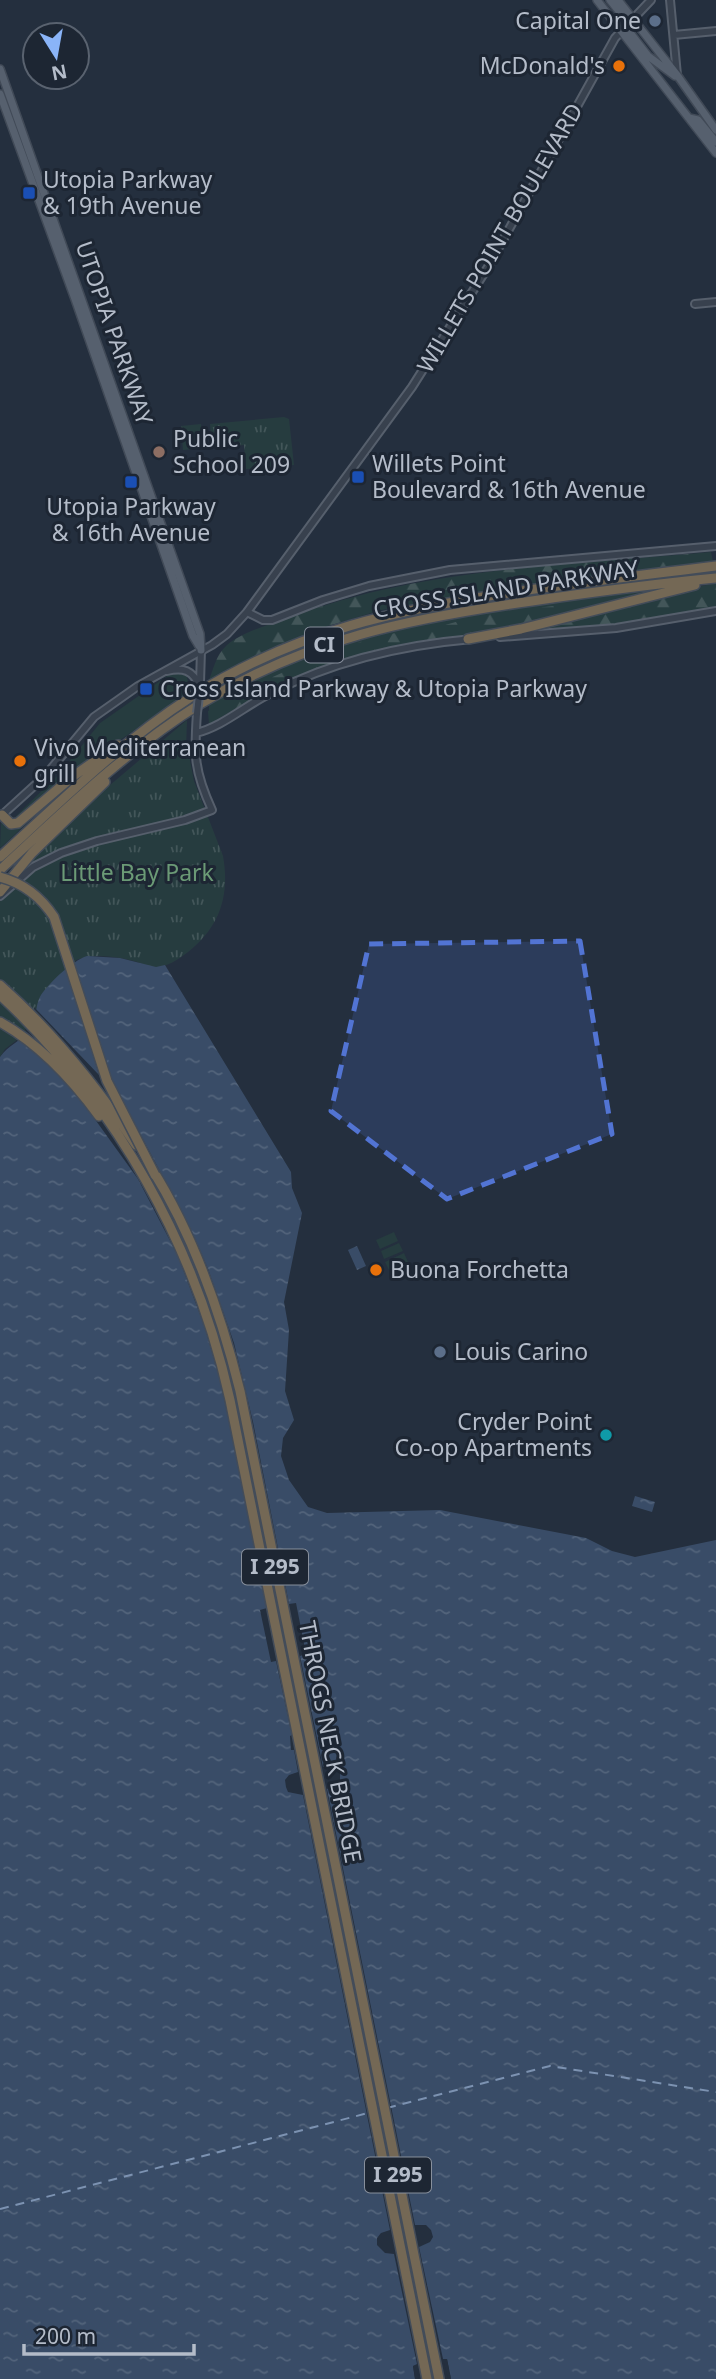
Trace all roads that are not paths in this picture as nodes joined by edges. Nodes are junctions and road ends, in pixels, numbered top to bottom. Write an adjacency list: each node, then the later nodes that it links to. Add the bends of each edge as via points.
1 (597, 0): 7 (main road)
2 (610, 0): 6 (main road, via 622,15)
3 (618, 0): 6 (main road)
4 (651, 0): 6 (street, WILLETS POINT BOULEVARD)
5 (670, 0): 9 (street)
6 (632, 19): 7 (street, WILLETS POINT BOULEVARD); 11 (main road)
7 (620, 31): 11 (main road, via 631,34 648,56); 13 (main road); 23 (street, WILLETS POINT BOULEVARD, via 488,267 412,387)
8 (716, 31): 9 (street)
9 (674, 35): 11 (street)
10 (0, 69): 25 (main road, UTOPIA PARKWAY, via 200,634)
11 (679, 78): 14 (main road)
12 (0, 94): 25 (main road, UTOPIA PARKWAY)
13 (689, 118): 15 (main road, via 698,120); 16 (main road)
14 (716, 130)
15 (716, 142)
16 (716, 153)
17 (716, 302): 18 (street)
18 (695, 304)
19 (716, 546): 23 (street, via 450,570 369,586 272,620 263,621)
20 (716, 566): 28 (highway, CROSS ISLAND PARKWAY / CI, via 514,592 382,615 278,651)
21 (716, 579): 24 (highway); 30 (highway, CROSS ISLAND PARKWAY / CI, via 452,612 364,632 262,670 200,704)
22 (716, 611): 24 (street, via 616,628)
23 (247, 612): 25 (street, WILLETS POINT BOULEVARD, via 227,634)
24 (468, 639): 29 (street, via 401,648 333,667)
25 (201, 650): 26 (street, WILLETS POINT BOULEVARD); 27 (street, UTOPIA PARKWAY)
26 (158, 673): 27 (street, via 184,669); 31 (street, WILLETS POINT BOULEVARD, via 94,717 44,776)
27 (200, 687): 29 (street, UTOPIA PARKWAY, bridge)
28 (186, 700): 31 (highway, via 78,772 18,823 11,824); 32 (highway, CROSS ISLAND PARKWAY / CI, via 104,763)
29 (195, 733): 35 (street, UTOPIA PARKWAY, via 196,768 212,810 61,853 30,868)
30 (152, 738): 33 (highway, CROSS ISLAND PARKWAY / CI); 35 (highway, via 35,850)
31 (1, 816)
32 (0, 857)
33 (0, 870)
34 (0, 877): 40 (highway, bridge, via 31,891 54,917 107,1081)
35 (0, 894)
36 (0, 985): 38 (highway, I 295)
37 (0, 995): 38 (highway, I 295)
38 (17, 1006): 40 (highway, THROGS NECK BRIDGE / I 295, bridge, via 86,1076); 41 (highway, THROGS NECK BRIDGE / I 295, via 90,1094)
39 (0, 1022): 41 (highway, via 41,1051 67,1077)
40 (155, 1175): 43 (highway, THROGS NECK BRIDGE / I 295, via 201,1267 240,1391)
41 (146, 1181): 42 (highway, THROGS NECK BRIDGE / I 295, via 195,1284 225,1379)
42 (427, 2379)
43 (439, 2379)

